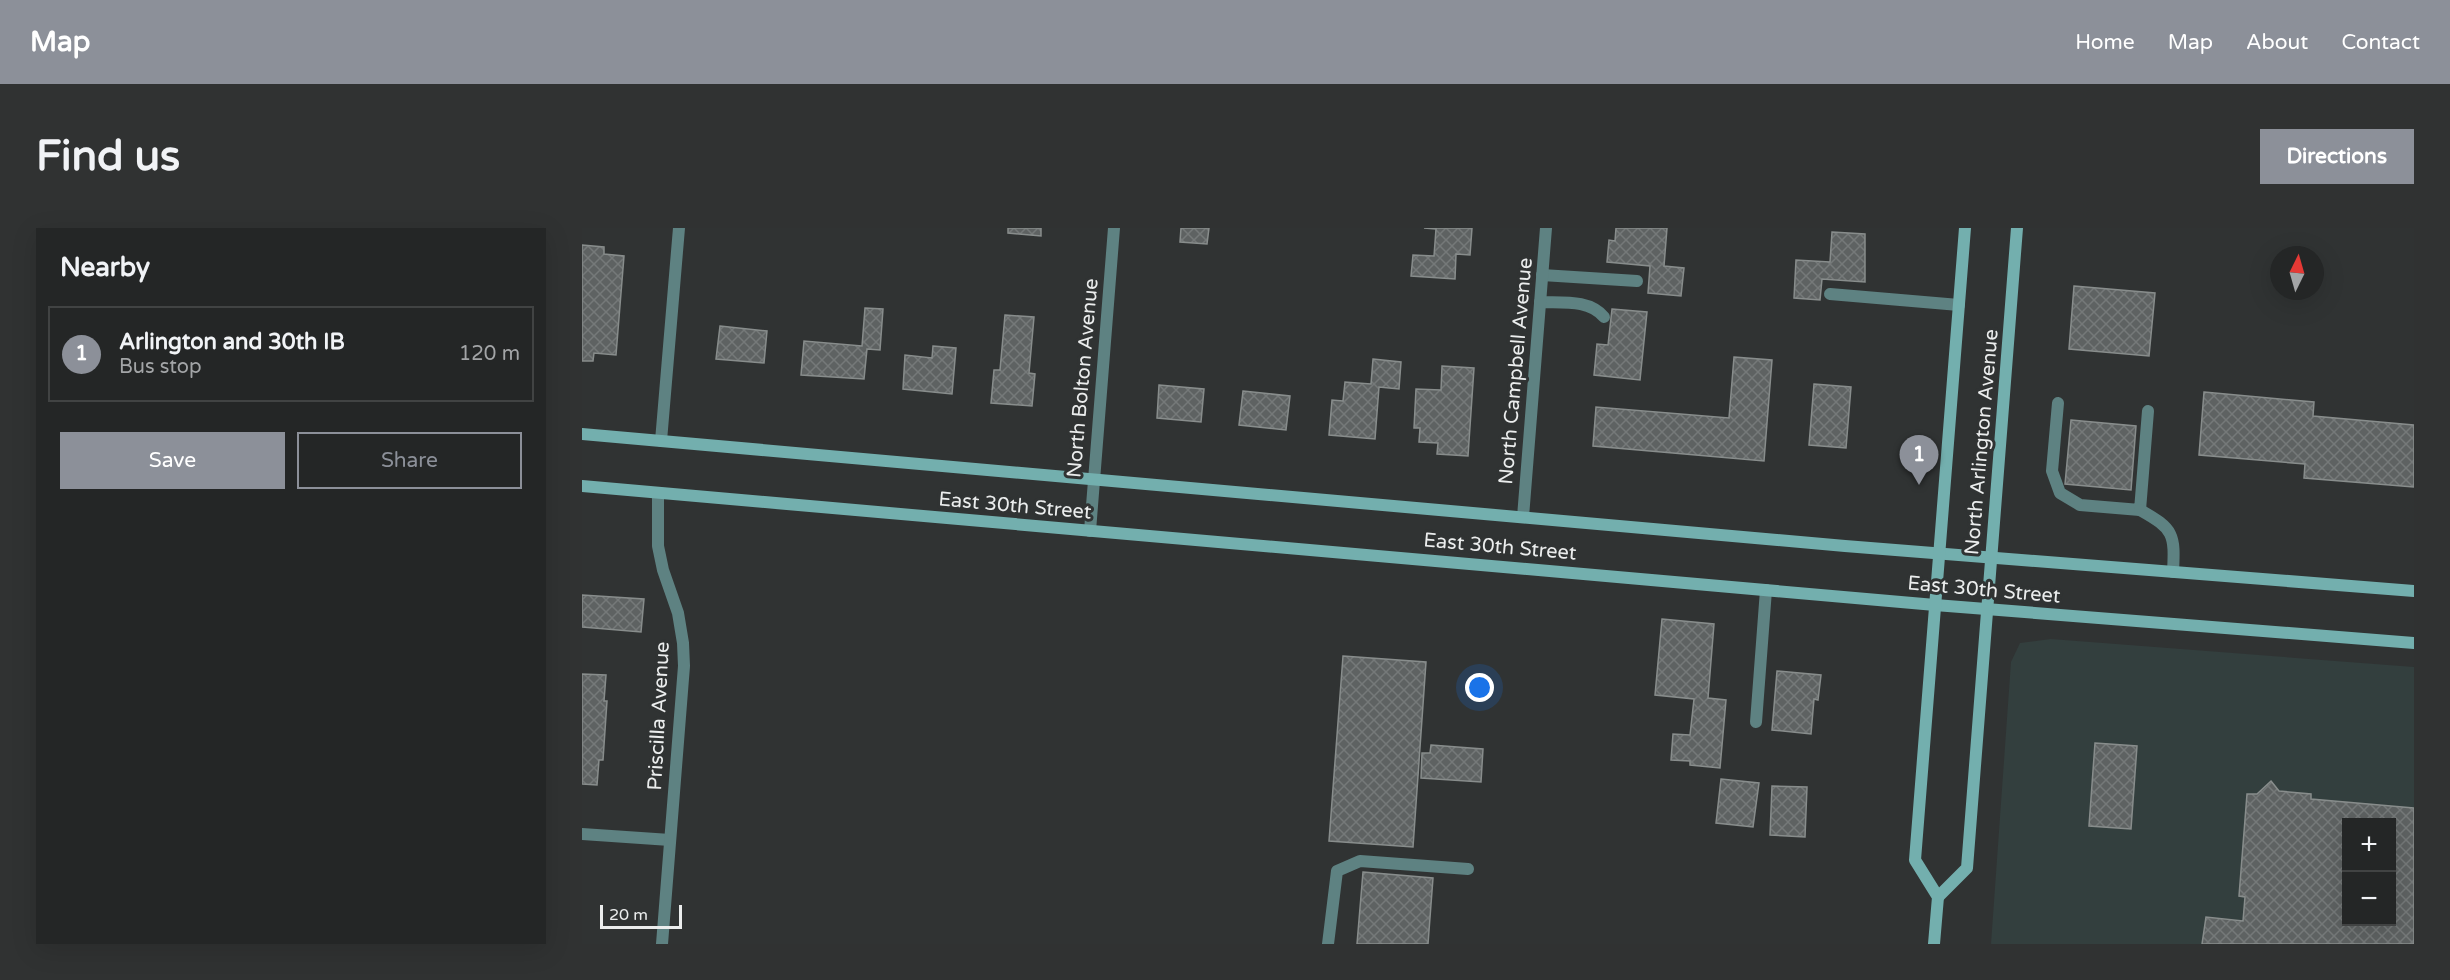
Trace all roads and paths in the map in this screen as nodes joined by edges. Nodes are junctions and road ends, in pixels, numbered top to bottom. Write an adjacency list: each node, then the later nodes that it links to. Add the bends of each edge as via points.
1 (679, 228): 15 (street)
2 (1114, 228): 16 (street, North Bolton Avenue)
3 (1546, 228): 6 (street, North Campbell Avenue)
4 (1965, 228): 10 (main road, North Arlington Avenue)
5 (2018, 228): 23 (main road, North Arlington Avenue)
6 (1542, 275): 7 (street); 9 (street, North Campbell Avenue)
7 (1637, 281)
8 (1830, 294): 10 (street)
9 (1540, 302): 11 (street, via 1589,306 1597,308); 20 (street, North Campbell Avenue)
10 (1959, 305): 22 (main road, North Arlington Avenue)
11 (1604, 317)
12 (2058, 403): 19 (street, via 2052,471 2060,493 2080,505)
13 (2148, 411): 19 (street)
14 (582, 434): 15 (main road, East 30th Street)
15 (661, 441): 16 (main road, East 30th Street)
16 (1094, 479): 20 (main road, East 30th Street); 21 (street, North Bolton Avenue)
17 (582, 486): 18 (main road, East 30th Street)
18 (658, 493): 21 (main road, East 30th Street); 32 (street, Priscilla Avenue, via 660,559 678,613 684,666)
19 (2140, 510): 24 (street, via 2164,523 2175,543)
20 (1523, 517): 22 (main road, East 30th Street)
21 (1090, 531): 25 (main road, East 30th Street)
22 (1940, 553): 23 (main road, East 30th Street); 27 (main road, North Arlington Avenue)
23 (1992, 558): 24 (main road, East 30th Street); 28 (main road, North Arlington Avenue)
24 (2173, 572): 26 (main road, East 30th Street)
25 (1766, 590): 27 (main road, East 30th Street); 30 (street)
26 (2414, 591)
27 (1935, 605): 28 (main road, East 30th Street); 34 (main road, North Arlington Avenue, via 1915,860)
28 (1987, 609): 29 (main road, East 30th Street); 34 (main road, North Arlington Avenue, via 1967,868)
29 (2414, 643)
30 (1755, 722)
31 (582, 834): 32 (street)
32 (670, 840): 35 (street, Priscilla Avenue)
33 (1468, 869): 36 (street, via 1360,861 1338,871)
34 (1938, 897): 37 (main road)
35 (662, 944)
36 (1328, 944)
37 (1934, 944)

